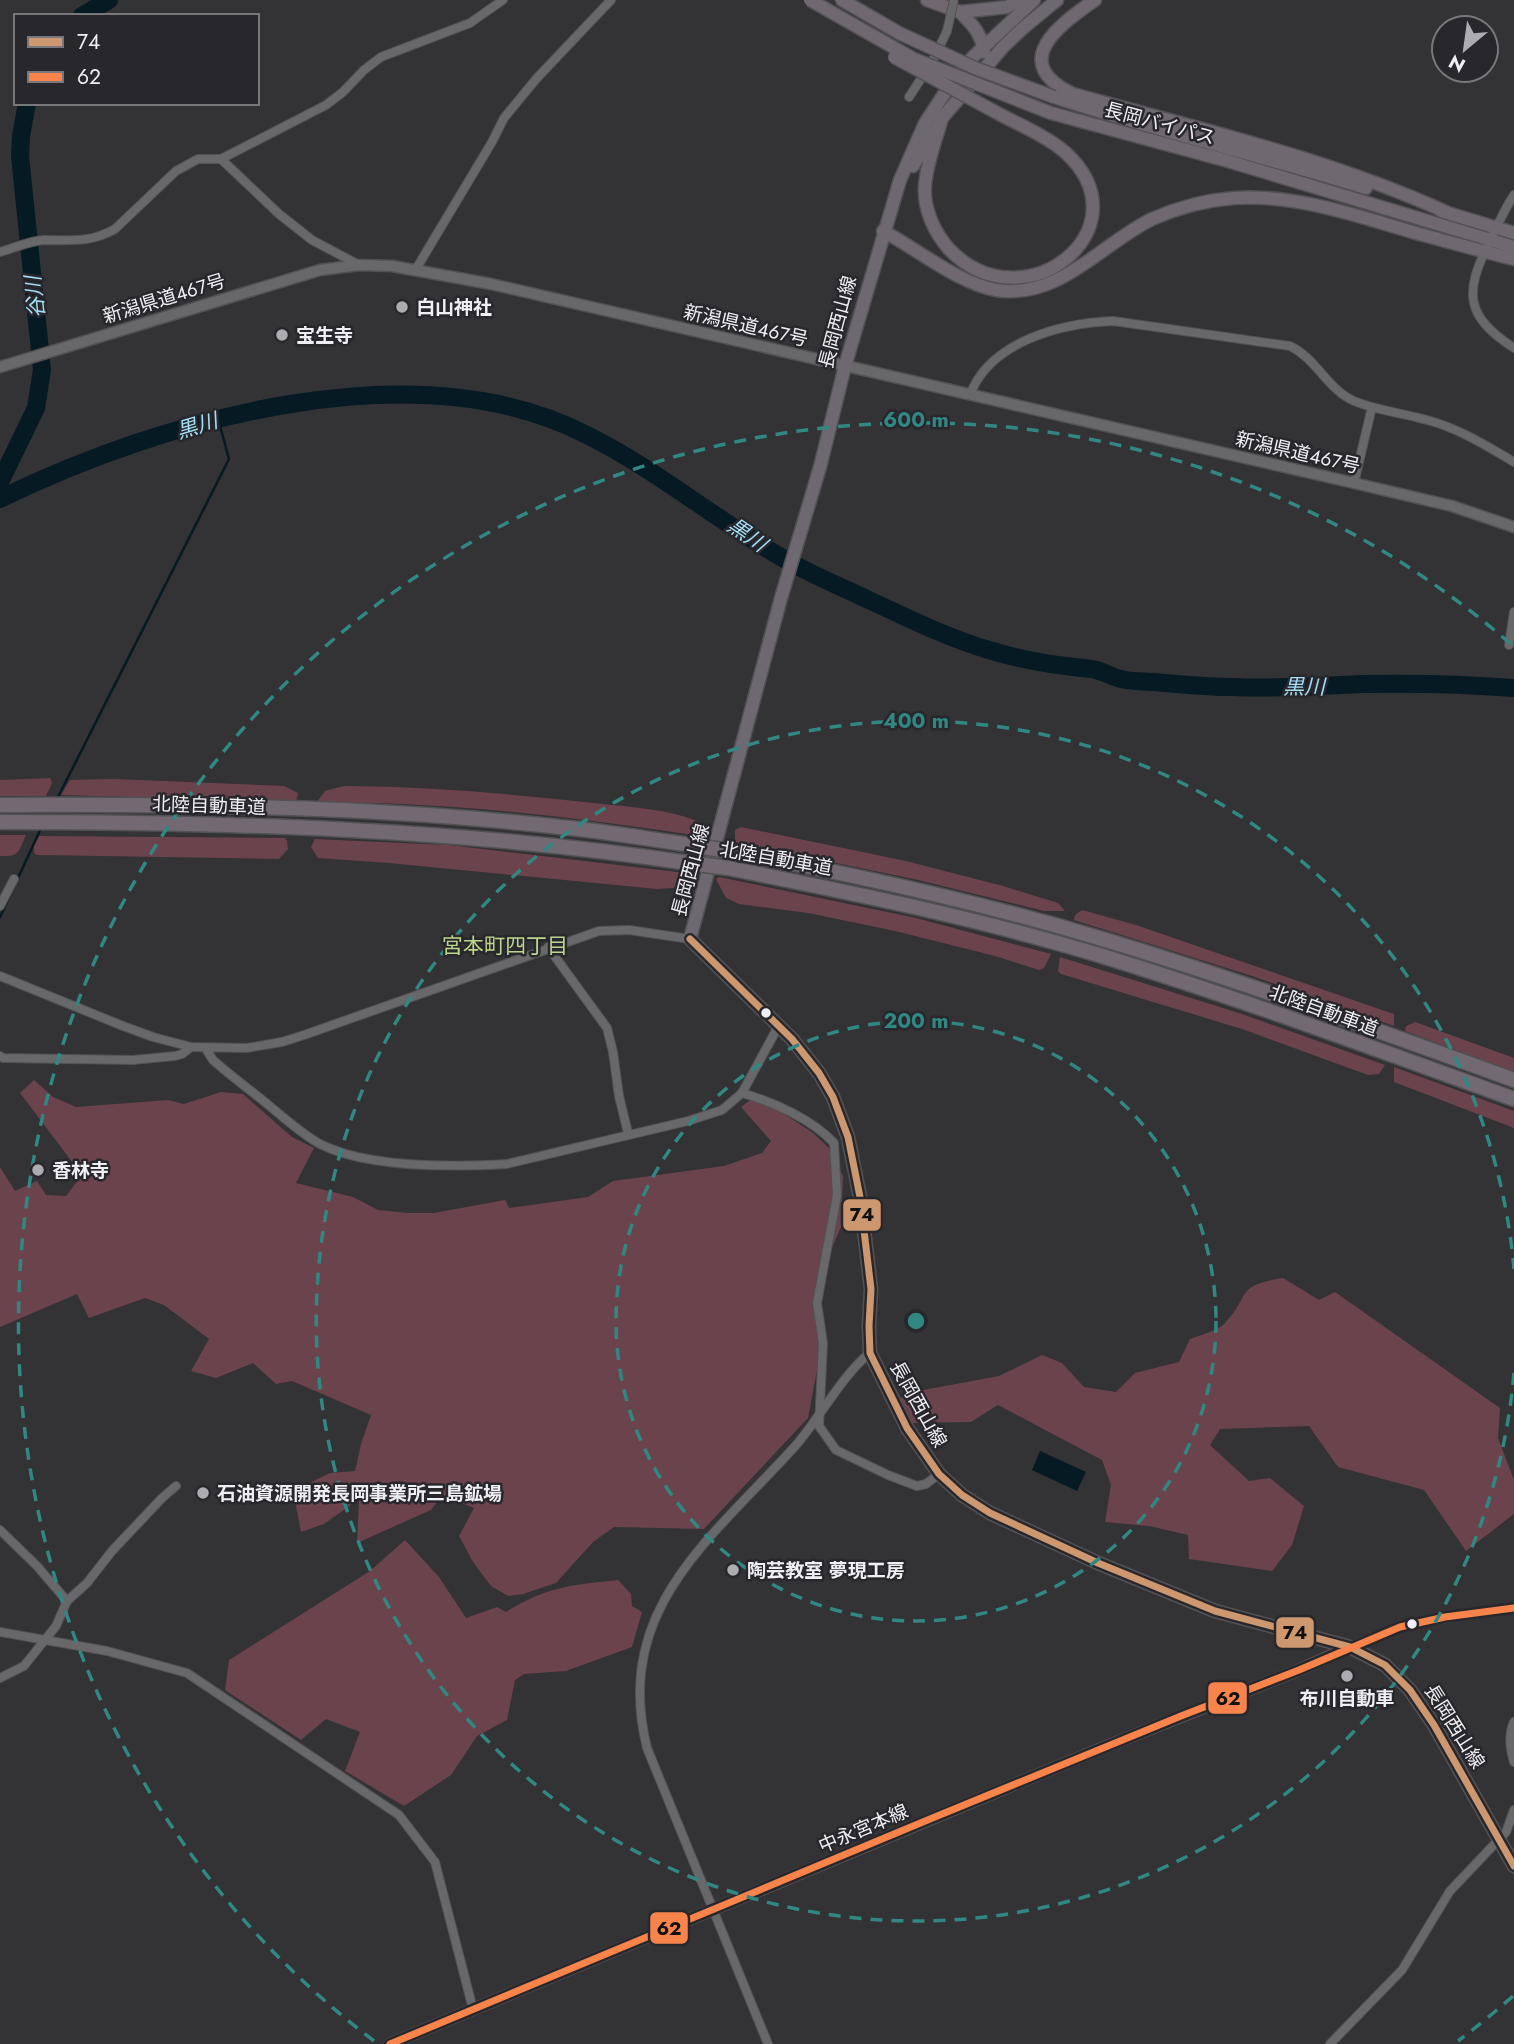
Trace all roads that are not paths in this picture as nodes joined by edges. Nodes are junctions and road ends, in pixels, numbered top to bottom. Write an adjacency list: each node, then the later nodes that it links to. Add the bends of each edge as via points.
1 (503, 0): 16 (street, via 470,23 382,57 326,105)
2 (611, 0): 27 (street, via 504,118)
3 (800, 0): 15 (highway, bridge, via 1065,153 1092,195 1091,220 1079,246 1063,261 1024,279 990,274 948,247 934,228 925,187)
4 (810, 0): 20 (highway, 長岡バイパス, bridge, via 914,59 1051,113)
5 (842, 0): 18 (highway, 長岡バイパス, bridge, via 975,68 1054,97)
6 (927, 0): 11 (highway)
7 (1020, 0): 11 (main road, via 1007,6)
8 (1034, 0): 12 (main road, 長岡西山線)
9 (1057, 0): 13 (main road, via 1023,27)
10 (1095, 0): 18 (highway, via 1045,45 1043,68 1061,88 1274,148)
11 (957, 6): 12 (main road, via 977,30); 14 (street, bridge, via 932,62)
12 (984, 48): 13 (main road); 19 (main road, 長岡西山線, via 925,123)
13 (975, 81): 15 (main road)
14 (909, 97)
15 (942, 118): 19 (main road, via 907,176)
16 (221, 159): 23 (street, via 198,159 176,171 105,235 75,242 42,240); 26 (street, via 312,240)
17 (1514, 195): 20 (street)
18 (1446, 212): 20 (highway, 長岡バイパス)
19 (884, 227): 24 (highway, via 972,281 1010,291 1052,283 1153,219 1209,201 1237,198 1294,201 1336,210); 29 (main road, 長岡西山線)
20 (1493, 233): 21 (highway, 長岡バイパス); 22 (highway, 長岡バイパス); 24 (street)
21 (1514, 233)
22 (1514, 247)
23 (0, 252)
24 (1484, 252): 25 (highway); 28 (street, via 1473,282 1474,306 1490,331)
25 (1514, 259)
26 (359, 265): 27 (main road, 新潟県道467号); 30 (main road, 新潟県道467号, via 320,270)
27 (416, 269): 29 (main road, 新潟県道467号)
28 (1514, 348)
29 (845, 366): 31 (main road, 新潟県道467号); 42 (main road, 長岡西山線)
30 (0, 367)
31 (970, 395): 32 (street, via 988,364 1026,341 1090,322 1113,321 1290,346 1302,352 1325,380 1352,400); 34 (main road, 新潟県道467号)
32 (1372, 407): 33 (street, via 1430,420); 34 (street)
33 (1514, 462)
34 (1353, 483): 35 (main road, 新潟県道467号, via 1452,506)
35 (1514, 527)
36 (1514, 612): 37 (street)
37 (1509, 645)
38 (0, 805): 49 (highway, 北陸自動車道, bridge, via 378,812 560,827 734,852 897,885 1098,937 1231,979)
39 (0, 822): 51 (highway, 北陸自動車道, bridge, via 317,828 497,839 728,868 891,901 1099,955 1250,1004)
40 (14, 879): 41 (street)
41 (0, 906)
42 (690, 939): 43 (street, via 640,930 599,930); 45 (main road, 長岡西山線)
43 (548, 947): 47 (street, via 282,1042); 52 (street, via 607,1028)
44 (0, 976): 46 (street, via 123,1026)
45 (779, 1025): 50 (street); 53 (main road, 長岡西山線, via 819,1073 848,1137 871,1289)
46 (191, 1047): 47 (street); 48 (street, via 175,1056 133,1060)
47 (206, 1049): 52 (street, via 213,1060 302,1133 357,1157 507,1164)
48 (0, 1056)
49 (1514, 1080)
50 (742, 1093): 52 (street, via 722,1110); 54 (street, via 812,1125 834,1143 838,1195 817,1303 823,1343)
51 (1514, 1100)
52 (628, 1133)
53 (870, 1353): 54 (street); 55 (main road, 長岡西山線, via 907,1428)
54 (818, 1419): 55 (street, via 836,1450 862,1464 917,1486); 69 (street, via 681,1572 652,1623 639,1673 643,1731 660,1785)
55 (939, 1474): 62 (main road, 長岡西山線, via 974,1504 1011,1525 1188,1601)
56 (176, 1486): 58 (street)
57 (0, 1530): 58 (street)
58 (67, 1601): 61 (street)
59 (1514, 1608): 62 (street, via 1420,1622)
60 (0, 1632): 61 (street)
61 (46, 1641): 63 (street, via 24,1666); 70 (street, via 107,1651 187,1673 399,1815 435,1862)
62 (1350, 1647): 67 (main road, 長岡西山線, via 1385,1665 1410,1690); 69 (main road, 中永宮本線)
63 (0, 1678)
64 (1514, 1722): 65 (street, via 1510,1730)
65 (1514, 1762)
66 (1514, 1811): 67 (street)
67 (1498, 1839): 68 (main road, 長岡西山線); 71 (street, via 1450,1891 1402,1970)
68 (1514, 1866)
69 (712, 1910): 70 (main road, 中永宮本線); 73 (street)
70 (473, 2009): 72 (main road, 中永宮本線)
71 (1339, 2041): 74 (street)
72 (390, 2044)
73 (768, 2044)
74 (1329, 2044)

